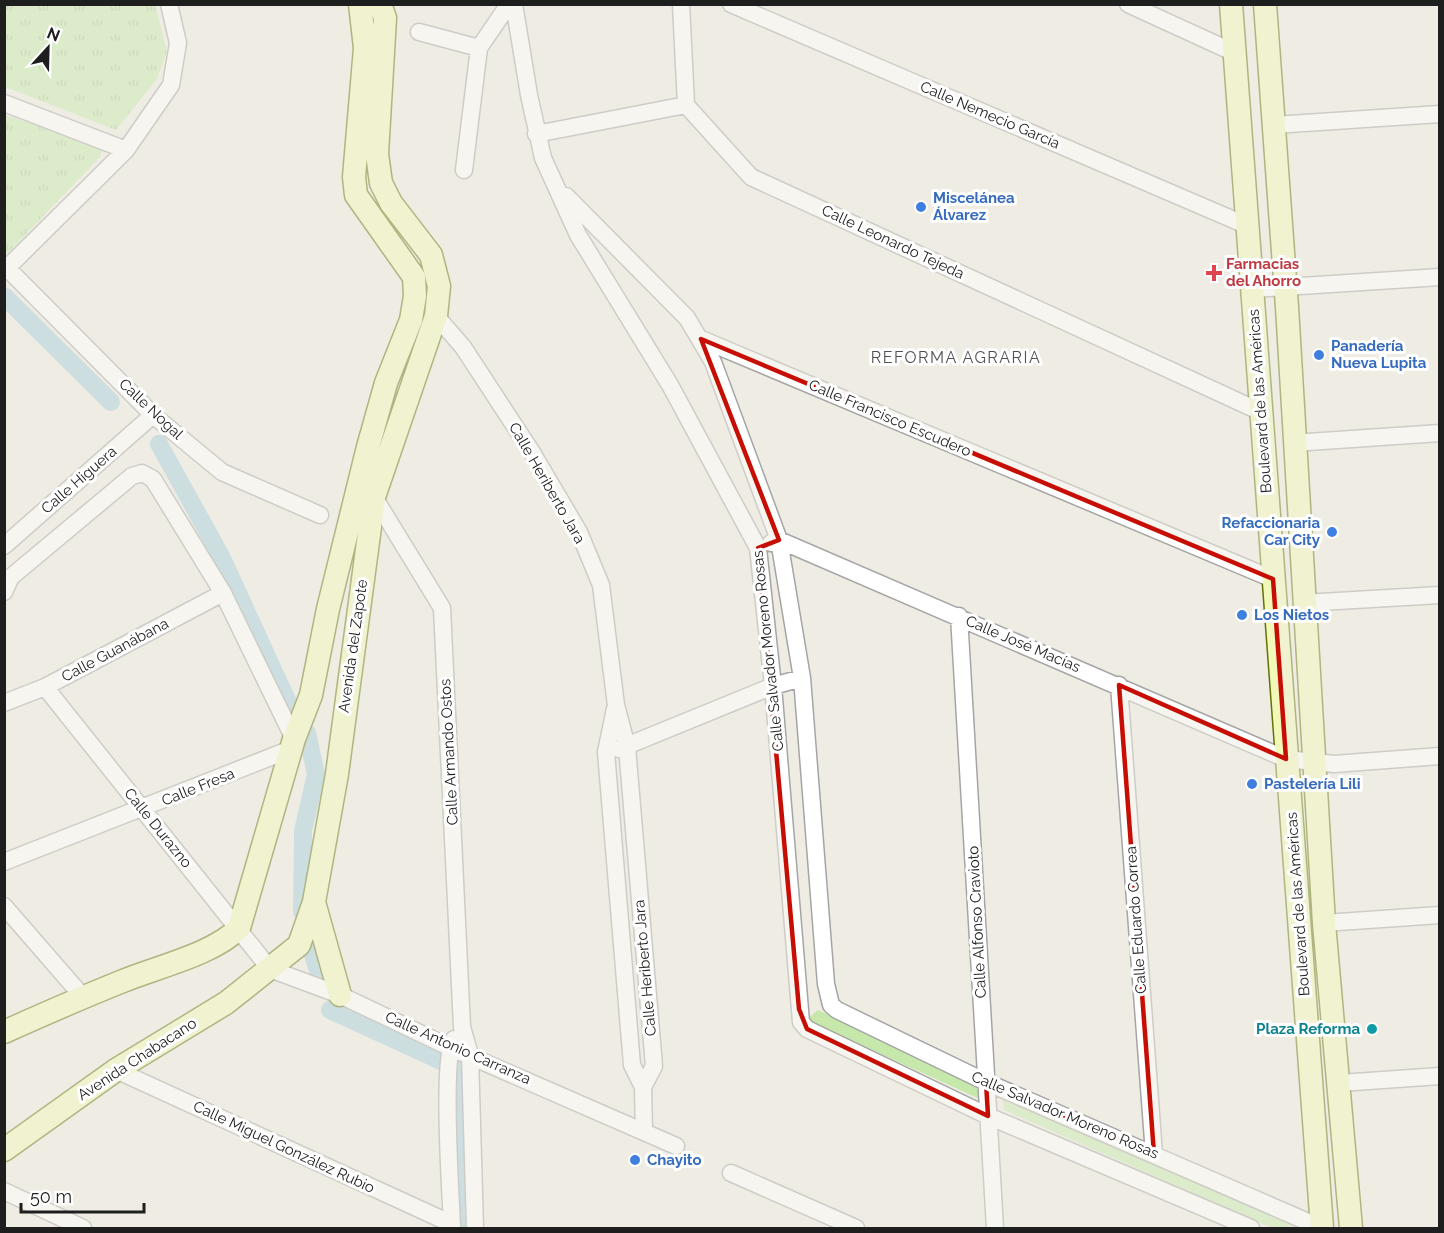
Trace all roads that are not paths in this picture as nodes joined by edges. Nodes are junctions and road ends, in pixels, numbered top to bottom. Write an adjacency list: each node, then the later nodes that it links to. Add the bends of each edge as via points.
1 (169, 4): 19 (street, via 178,43 171,85)
2 (360, 4): 50 (main road, Avenida del Zapote, via 365,48 354,177 356,195 414,277 415,296 411,320 386,383 371,436 310,694)
3 (380, 4): 27 (main road, Avenida del Zapote, via 385,18 377,154 381,183 391,203 432,255 439,286)
4 (509, 4): 12 (street)
5 (514, 4): 18 (street, Calle Salvador Moreno Rosas)
6 (681, 4): 15 (street)
7 (731, 4): 22 (street, Calle Nemecio García)
8 (1128, 4): 13 (street)
9 (1232, 4): 13 (main road, Boulevard de las Américas)
10 (1265, 4): 17 (main road, Boulevard de las Américas)
11 (419, 32): 12 (street)
12 (479, 48): 20 (street)
13 (1235, 53): 22 (main road, Boulevard de las Américas)
14 (4, 103): 19 (street)
15 (686, 105): 18 (street); 29 (street, Calle Leonardo Tejeda, via 751,177)
16 (1440, 114): 17 (street)
17 (1274, 125): 25 (main road, Boulevard de las Américas)
18 (536, 134): 21 (street, Calle Salvador Moreno Rosas)
19 (126, 150): 23 (street)
20 (464, 170)
21 (557, 187): 28 (street, via 687,318); 37 (street, Calle Salvador Moreno Rosas, via 578,235 670,385)
22 (1248, 226): 26 (main road, Boulevard de las Américas)
23 (6, 269): 30 (street, Calle Nogal)
24 (1440, 277): 25 (street)
25 (1286, 287): 26 (street); 32 (main road, Boulevard de las Américas)
26 (1253, 289): 29 (main road, Boulevard de las Américas)
27 (436, 316): 33 (main road, Avenida del Zapote); 49 (street, Calle Heriberto Jara, via 463,347 579,532 601,585)
28 (701, 339): 35 (street, Calle Salvador Moreno Rosas); 38 (street, Calle Francisco Escudero)
29 (1261, 412): 38 (main road, Boulevard de las Américas)
30 (153, 415): 34 (street, Calle Nogal, via 222,472); 36 (street, Calle Higuera)
31 (1440, 433): 32 (street)
32 (1293, 443): 42 (main road, Boulevard de las Américas)
33 (374, 497): 58 (main road, Avenida del Zapote, via 337,774); 68 (street, Calle Armando Ostos, via 442,608)
34 (320, 515)
35 (779, 540): 37 (street); 43 (street, Calle José Macías); 44 (street, Calle Salvador Moreno Rosas)
36 (4, 546)
37 (758, 548): 45 (street, Calle Salvador Moreno Rosas)
38 (1273, 579): 54 (main road, Boulevard de las Américas)
39 (4, 592): 40 (street, Calle Higuera, via 11,577 132,476 142,473 153,479)
40 (222, 593): 47 (street, Calle Guanábana); 50 (street)
41 (1440, 595): 42 (street)
42 (1303, 603): 55 (main road, Boulevard de las Américas)
43 (958, 616): 46 (street, Calle José Macías); 74 (street, Calle Alfonso Cravioto)
44 (802, 678): 45 (street); 64 (street, Calle Salvador Moreno Rosas)
45 (773, 686): 51 (street); 65 (street, Calle Salvador Moreno Rosas)
46 (1119, 686): 54 (street, Calle José Macías); 81 (street, Calle Eduardo Correa)
47 (45, 687): 48 (street, Calle Guanábana); 56 (street, Calle Durazno)
48 (4, 703)
49 (616, 705): 51 (street, Calle Heriberto Jara); 52 (street, Calle Heriberto Jara)
50 (293, 744): 56 (street, Calle Fresa); 62 (main road, Avenida del Zapote)
51 (627, 747): 52 (street); 76 (street, Calle Heriberto Jara, via 654,1066)
52 (606, 752): 76 (street, Calle Heriberto Jara, via 632,1065)
53 (1440, 756): 55 (street, Calle José Macías)
54 (1286, 759): 55 (street, Calle José Macías); 91 (main road, Boulevard de las Américas)
55 (1313, 763): 61 (main road, Boulevard de las Américas)
56 (142, 809): 57 (street, Calle Fresa); 62 (street, Calle Durazno)
57 (4, 862)
58 (314, 902): 63 (main road, Avenida del Zapote, via 299,945); 66 (main road)
59 (4, 906): 67 (street)
60 (1440, 915): 61 (street)
61 (1324, 923): 75 (main road, Boulevard de las Américas)
62 (240, 928): 63 (street, Calle Durazno); 67 (main road, via 230,938 208,948)
63 (270, 969): 66 (street, Calle Antonio Carranza); 72 (main road, Avenida Chabacano, via 226,1003)
64 (826, 984): 65 (street); 74 (street, Calle Salvador Moreno Rosas, via 827,997 837,1010)
65 (797, 988): 77 (street, Calle Salvador Moreno Rosas, via 801,1023 807,1029)
66 (340, 994): 70 (street, Calle Antonio Carranza)
67 (83, 997): 69 (main road)
68 (462, 1027): 70 (street); 71 (street, Calle Armando Ostos)
69 (4, 1032)
70 (450, 1047): 71 (street, Calle Antonio Carranza); 85 (street)
71 (470, 1055): 78 (street, Calle Antonio Carranza); 87 (street, Calle Armando Ostos)
72 (116, 1070): 80 (main road, Avenida Chabacano); 85 (street, Calle Miguel González Rubio)
73 (1440, 1076): 75 (street)
74 (986, 1082): 77 (street, Calle Alfonso Cravioto); 81 (street, Calle Salvador Moreno Rosas)
75 (1340, 1083): 92 (main road, Boulevard de las Américas)
76 (643, 1087): 78 (street, Calle Heriberto Jara)
77 (988, 1116): 89 (street, Calle Alfonso Cravioto); 90 (street, Calle Salvador Moreno Rosas)
78 (644, 1131): 79 (street, Calle Antonio Carranza)
79 (676, 1146)
80 (4, 1150)
81 (1154, 1154): 91 (street, Calle Salvador Moreno Rosas)
82 (731, 1173): 84 (street)
83 (4, 1191): 86 (street)
84 (835, 1224): 88 (street)
85 (452, 1226)
86 (83, 1228)
87 (475, 1228)
88 (856, 1228)
89 (995, 1228)
90 (1251, 1228)
91 (1322, 1228)
92 (1351, 1228)

